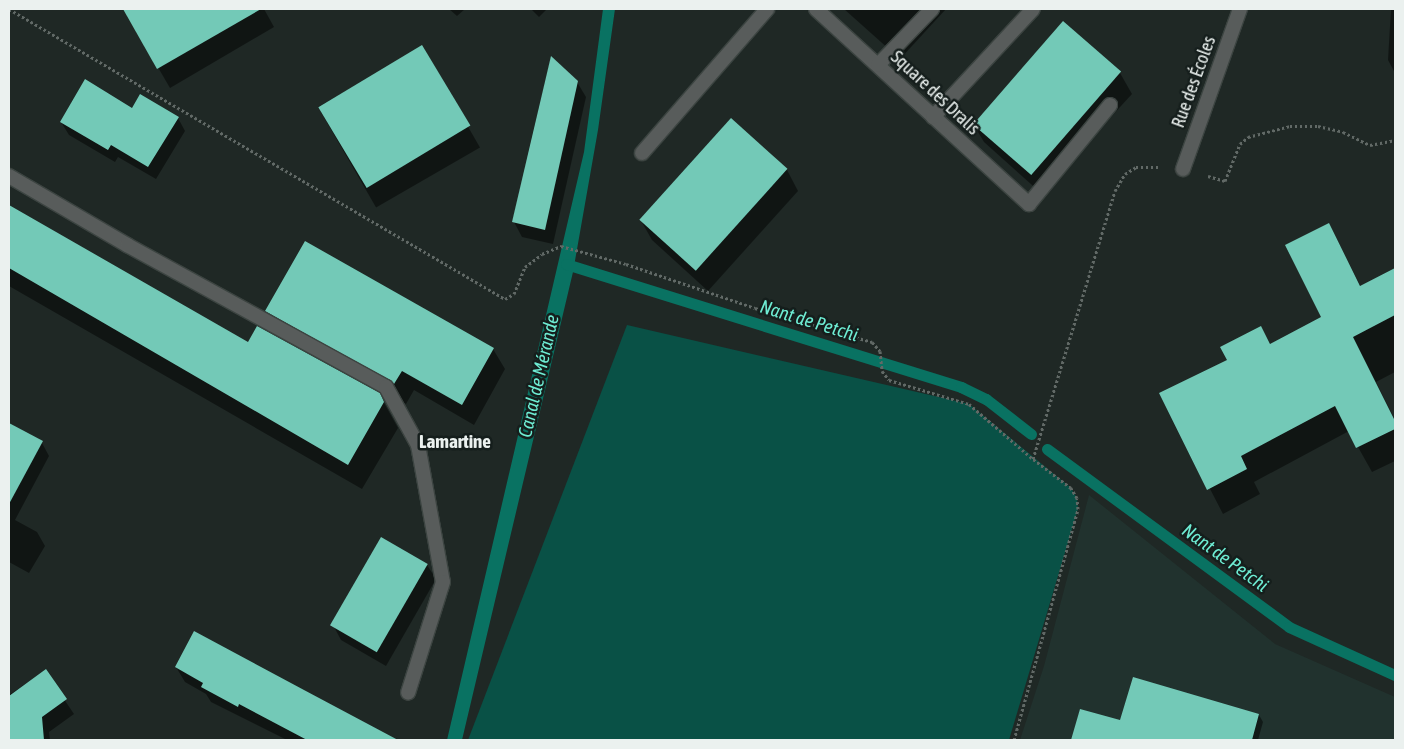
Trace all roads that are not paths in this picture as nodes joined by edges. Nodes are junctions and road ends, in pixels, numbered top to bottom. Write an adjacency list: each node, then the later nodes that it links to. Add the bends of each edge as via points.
1 (767, 9): 9 (street)
2 (816, 9): 6 (street, Square des Dralis)
3 (932, 9): 6 (street)
4 (1033, 9): 8 (street)
5 (1240, 9): 10 (street, Rue des Écoles)
6 (878, 65): 8 (street, Square des Dralis)
7 (1110, 105): 8 (street, Square des Dralis, via 1029,204)
8 (933, 117)
9 (642, 152)
10 (1182, 169)
11 (9, 176): 12 (street, via 127,245 386,387 418,445 443,582)
12 (408, 693)

